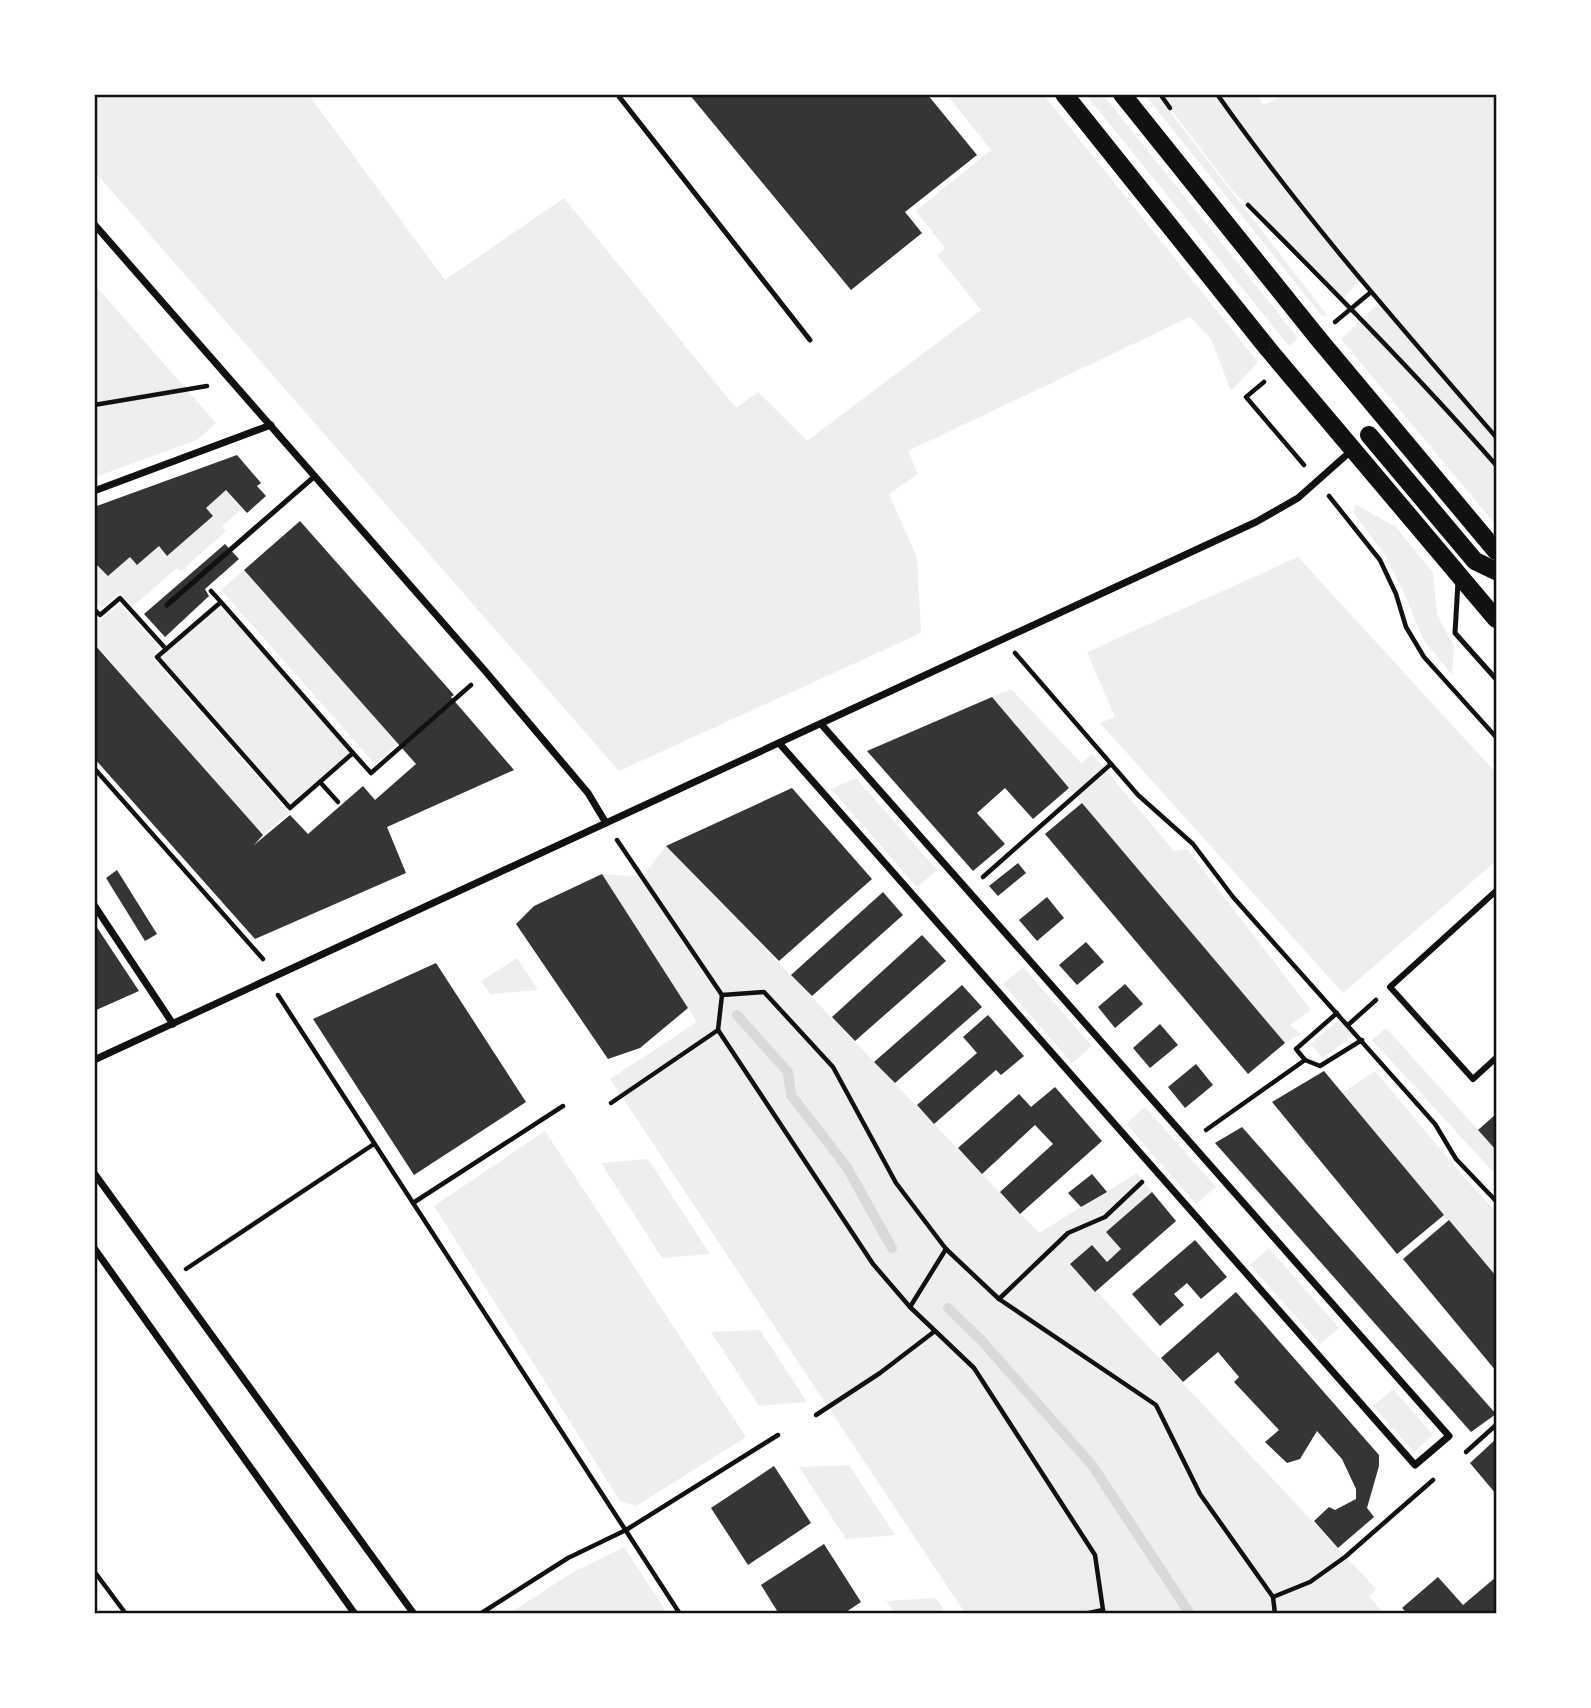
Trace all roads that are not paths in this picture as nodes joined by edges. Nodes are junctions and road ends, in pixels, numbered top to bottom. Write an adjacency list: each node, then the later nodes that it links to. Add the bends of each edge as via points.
1 (617, 94): 5 (lane)
2 (1064, 94): 9 (main road)
3 (1122, 94): 6 (main road)
4 (94, 224): 7 (street)
5 (810, 340)
6 (1386, 421): 8 (main road); 12 (main road)
7 (271, 425): 10 (street); 11 (street)
8 (1370, 435): 9 (main road); 13 (main road, via 1475,561)
9 (1352, 449): 14 (main road); 18 (street, via 1298,498 1256,522)
10 (314, 476): 15 (lane); 20 (street, via 588,793)
11 (94, 491)
12 (1496, 551)
13 (1496, 571)
14 (1458, 575): 16 (main road); 17 (lane, via 1455,633)
15 (167, 605)
16 (1496, 619)
17 (1496, 679)
18 (821, 724): 19 (street); 19 (street, via 1449,1436 1415,1465)
19 (779, 743): 20 (street)
20 (606, 823): 23 (street)
21 (1496, 891): 24 (street, via 1390,987 1473,1079)
22 (94, 905): 23 (street)
23 (173, 1024): 25 (street)
24 (1496, 1058)
25 (94, 1060)
26 (94, 1173): 29 (street)
27 (94, 1248): 28 (street)
28 (355, 1614)
29 (414, 1614)

